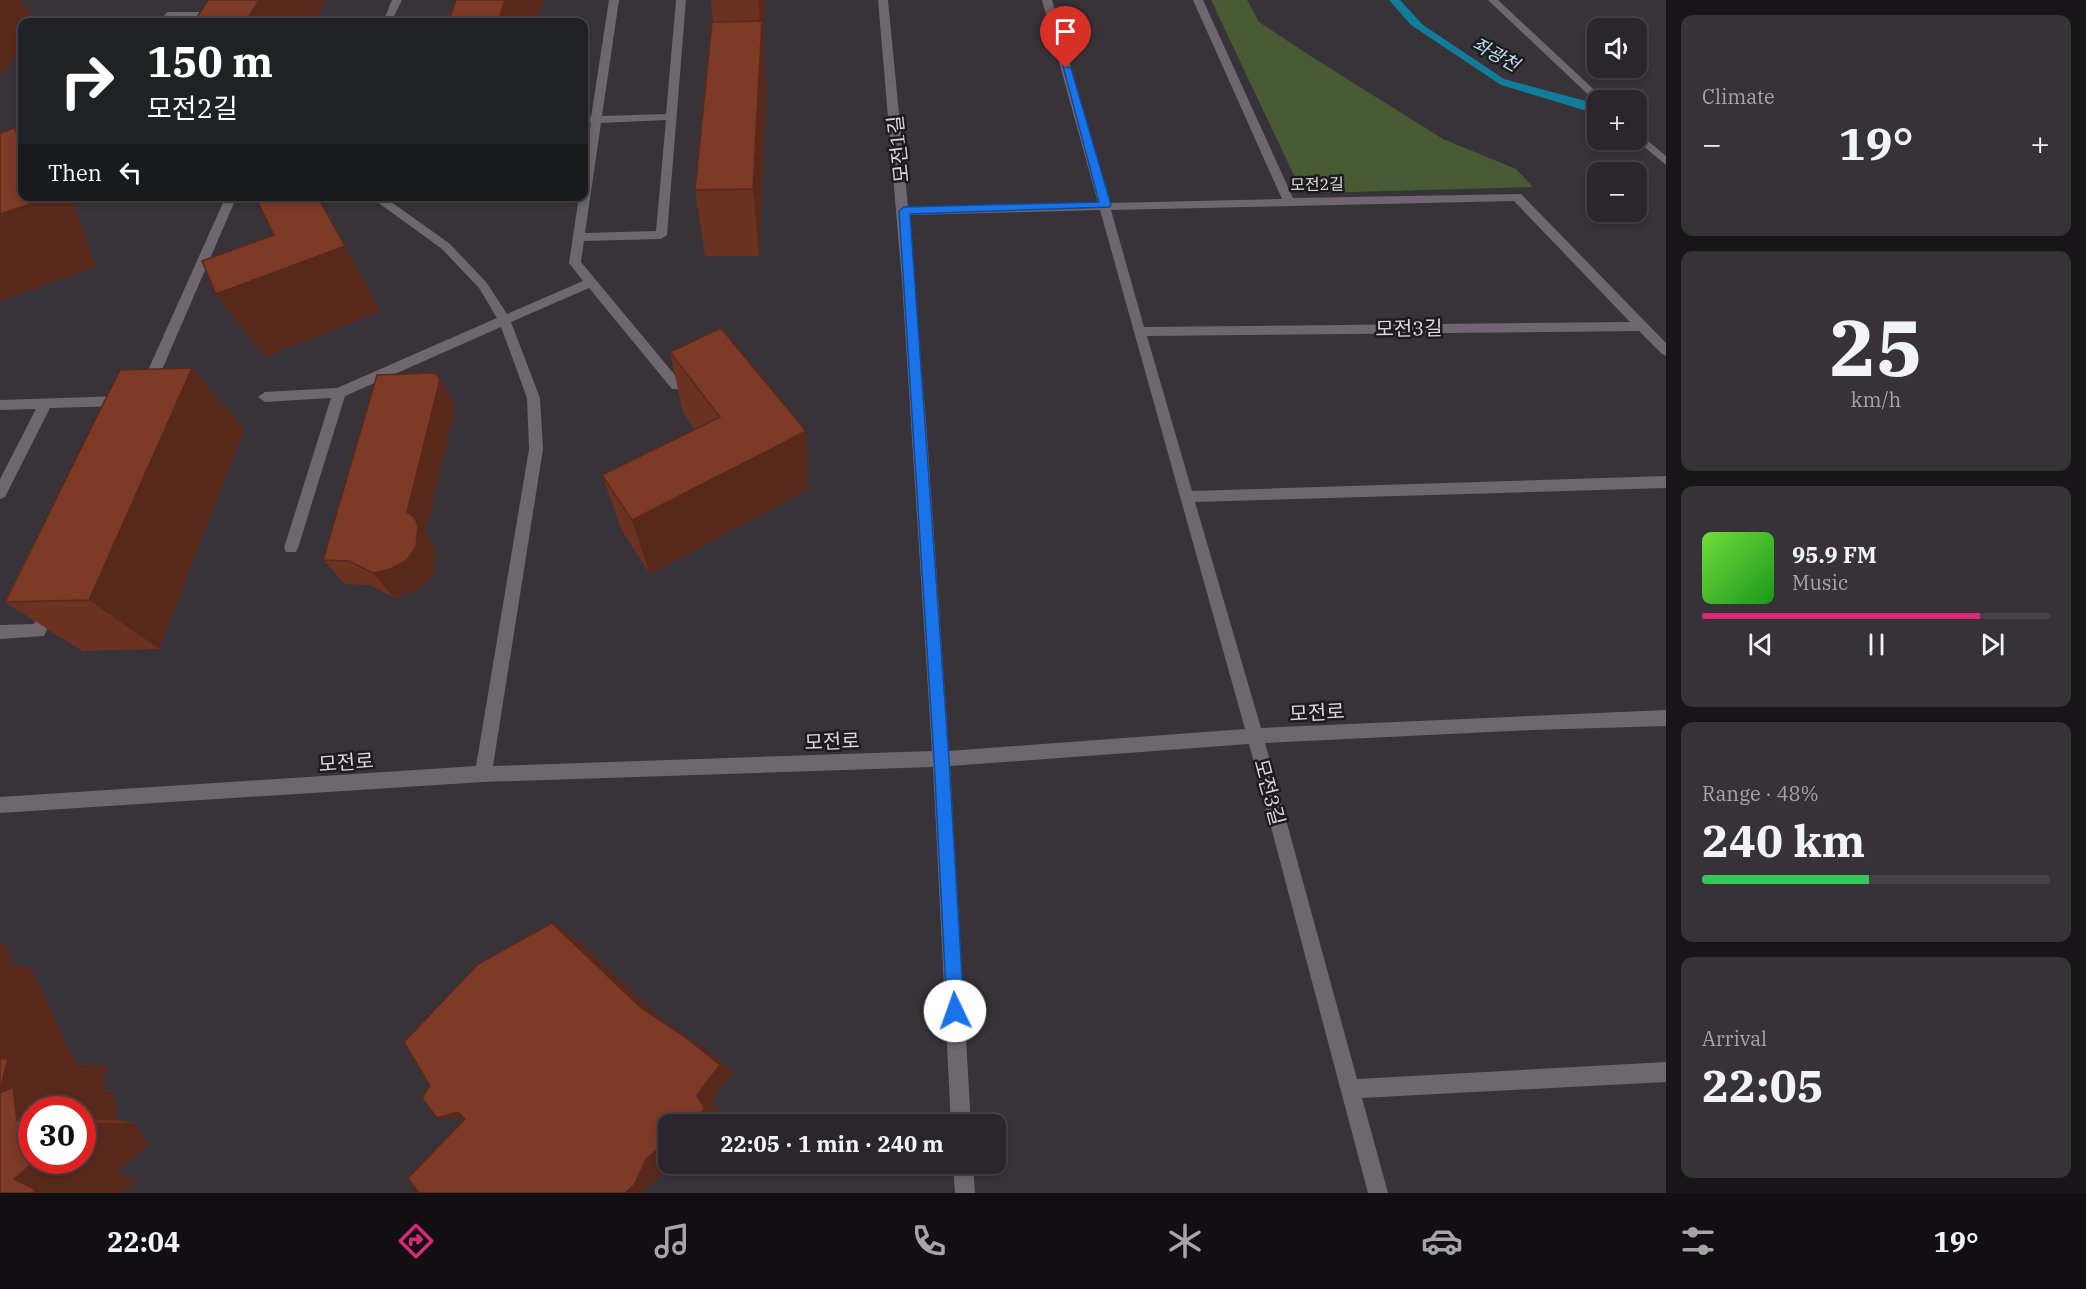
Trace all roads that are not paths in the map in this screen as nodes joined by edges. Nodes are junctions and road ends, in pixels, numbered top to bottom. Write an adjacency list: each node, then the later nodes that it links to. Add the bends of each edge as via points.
1 (396, 0): 10 (street)
2 (614, 0): 13 (street)
3 (681, 0): 12 (street)
4 (883, 0): 23 (street, 모전1길)
5 (1047, 0): 22 (street, 모전3길)
6 (1198, 0): 20 (street)
7 (1492, 0): 11 (street)
8 (167, 18): 9 (street, via 234,15)
9 (232, 18)
10 (389, 18)
11 (1589, 90)
12 (671, 117): 13 (street); 24 (street, via 661,235)
13 (596, 119): 14 (street); 17 (street)
14 (588, 120)
15 (1647, 144): 16 (street)
16 (1666, 162)
17 (588, 175)
18 (230, 201): 33 (street, via 142,400)
19 (584, 201): 24 (street)
20 (1289, 202): 22 (street, 모전2길); 27 (street, 모전2길, via 1516,197)
21 (397, 203): 26 (street, via 462,259 496,301)
22 (1106, 205): 23 (street, 모전2길); 28 (street, 모전3길)
23 (904, 211): 43 (street, 모전1길)
24 (579, 237): 25 (street, via 575,263)
25 (591, 282): 26 (street); 30 (street)
26 (505, 319): 31 (street); 44 (street, via 533,401 536,449)
27 (1642, 326): 28 (street, 모전3길); 29 (street, 모전2길)
28 (1139, 332): 37 (street, 모전3길)
29 (1666, 351)
30 (677, 386)
31 (339, 393): 32 (street); 38 (street)
32 (265, 397)
33 (46, 403): 34 (street); 36 (street)
34 (0, 405)
35 (1666, 482): 37 (street)
36 (0, 493)
37 (1186, 497): 42 (street, 모전3길)
38 (291, 548)
39 (53, 599): 40 (street, via 39,631)
40 (0, 632)
41 (1666, 718): 42 (street, 모전로)
42 (1255, 736): 43 (street, 모전로); 47 (street, 모전3길)
43 (942, 759): 44 (street, 모전로); 48 (street, 모전1길)
44 (483, 774): 45 (street, 모전로)
45 (0, 805)
46 (1666, 1072): 47 (street)
47 (1350, 1089): 51 (street, 모전3길)
48 (960, 1114)
49 (964, 1174): 50 (street)
50 (965, 1193)
51 (1378, 1193)

